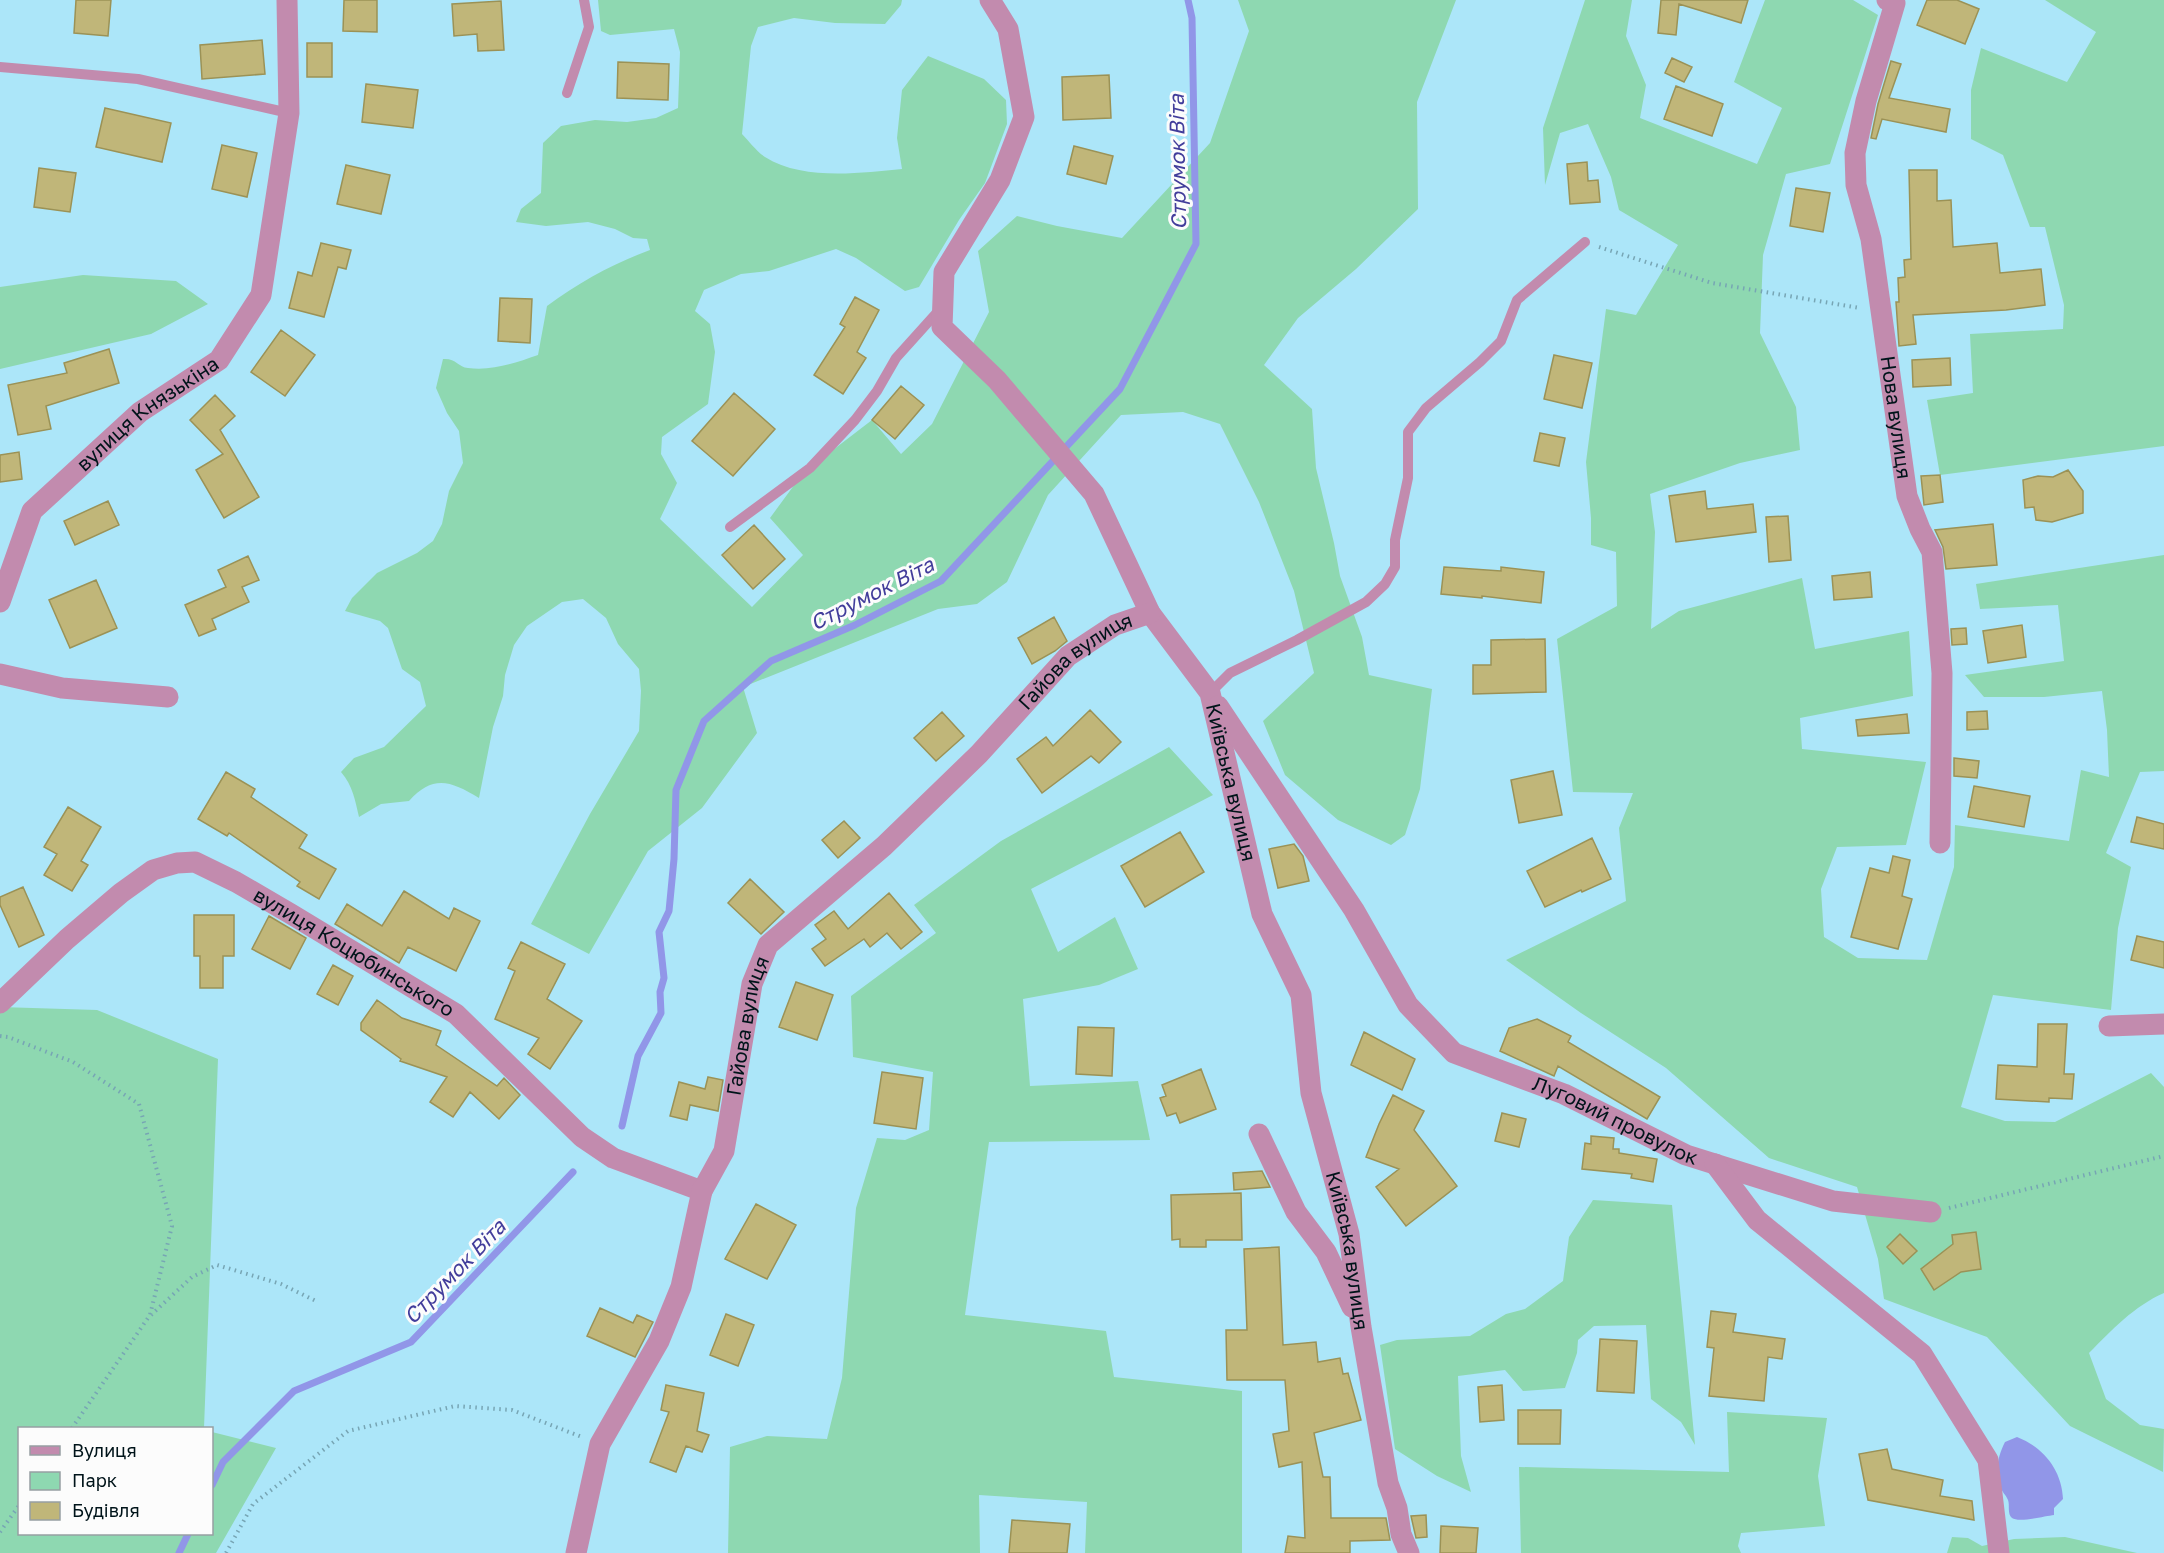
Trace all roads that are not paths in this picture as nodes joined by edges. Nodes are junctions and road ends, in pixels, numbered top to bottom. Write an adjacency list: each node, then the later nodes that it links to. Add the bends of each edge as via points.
1 (287, 0): 7 (street, вулиця Князькіна)
2 (585, 0): 6 (lane, via 589,27)
3 (990, 0): 9 (street, Київська вулиця, via 1008,29 1024,117 1000,180 944,272)
4 (1887, 0): 16 (street, Нова вулиця, via 1894,3 1855,153 1856,185 1871,239 1907,496 1932,552 1942,673)
5 (0, 67): 7 (lane, via 138,79)
6 (567, 93)
7 (289, 113): 11 (street, вулиця Князькіна, via 261,295 219,360 140,412 32,511)
8 (1585, 242): 14 (lane, via 1517,300 1501,342 1426,408 1408,432 1408,478 1395,540 1395,567 1385,584 1366,602 1230,673)
9 (943, 305): 10 (lane, via 896,358 855,420 810,468); 12 (street, Київська вулиця, via 942,327 997,380 1094,494)
10 (730, 528)
11 (0, 602)
12 (1150, 613): 14 (street, Київська вулиця); 22 (street, Гайова вулиця, via 1115,626 1068,656 979,754 884,846 768,945 752,984 724,1151)
13 (0, 674): 15 (street, via 62,688)
14 (1210, 693): 21 (street, Луговий провулок, via 1354,910 1408,1005 1454,1053 1564,1094 1686,1155); 24 (street, Київська вулиця, via 1262,914 1301,995 1311,1093 1348,1234)
15 (168, 697)
16 (1940, 843)
17 (0, 1003): 22 (street, вулиця Коцюбинського, via 121,893 153,870 177,862 195,862 291,914 456,1014 582,1137 613,1158)
18 (2164, 1024): 19 (street)
19 (2109, 1026)
20 (1259, 1134): 24 (street, via 1296,1212 1326,1252)
21 (1715, 1164): 23 (street, via 1833,1202); 27 (street, Луговий провулок, via 1756,1220 1922,1354 1988,1460)
22 (702, 1191): 25 (street, Гайова вулиця, via 681,1287 659,1341 600,1444)
23 (1931, 1212)
24 (1361, 1327): 26 (street, Київська вулиця, via 1388,1484)
25 (576, 1553)
26 (1409, 1553)
27 (1999, 1553)

